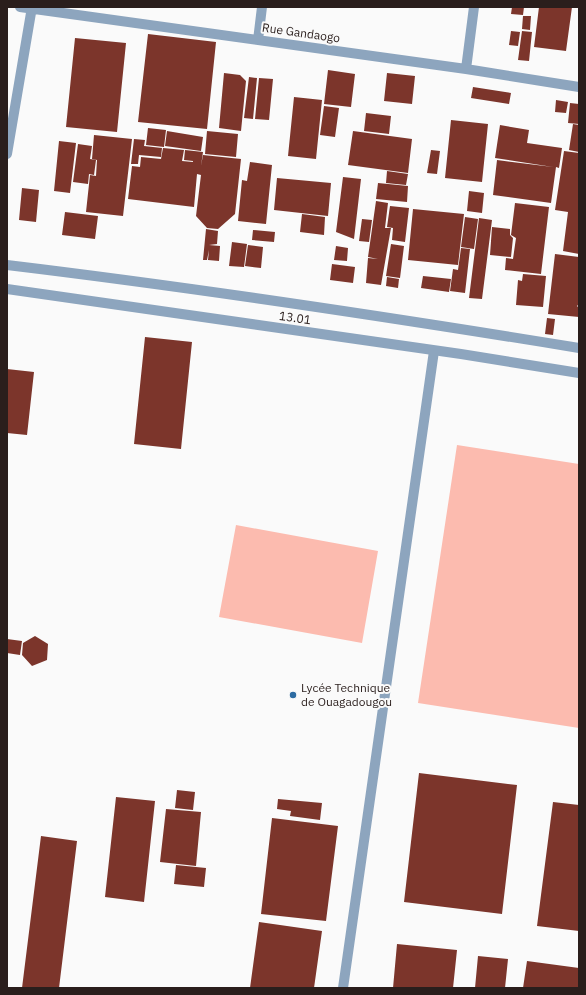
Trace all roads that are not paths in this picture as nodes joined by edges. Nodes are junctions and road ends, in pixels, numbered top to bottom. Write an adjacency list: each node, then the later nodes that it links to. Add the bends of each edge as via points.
1 (20, 7): 4 (street, Rue Gandaogo)
2 (262, 7): 5 (street)
3 (474, 7): 6 (street)
4 (31, 8): 5 (street, Rue Gandaogo); 8 (street)
5 (258, 40): 6 (street, Rue Gandaogo)
6 (466, 68): 7 (street, Rue Gandaogo)
7 (579, 87)
8 (7, 154)
9 (7, 265): 11 (street, 13.01, via 390,317)
10 (7, 289): 12 (street, 13.01)
11 (579, 348)
12 (434, 350): 13 (street, 13.01); 14 (street)
13 (579, 373)
14 (343, 988)

